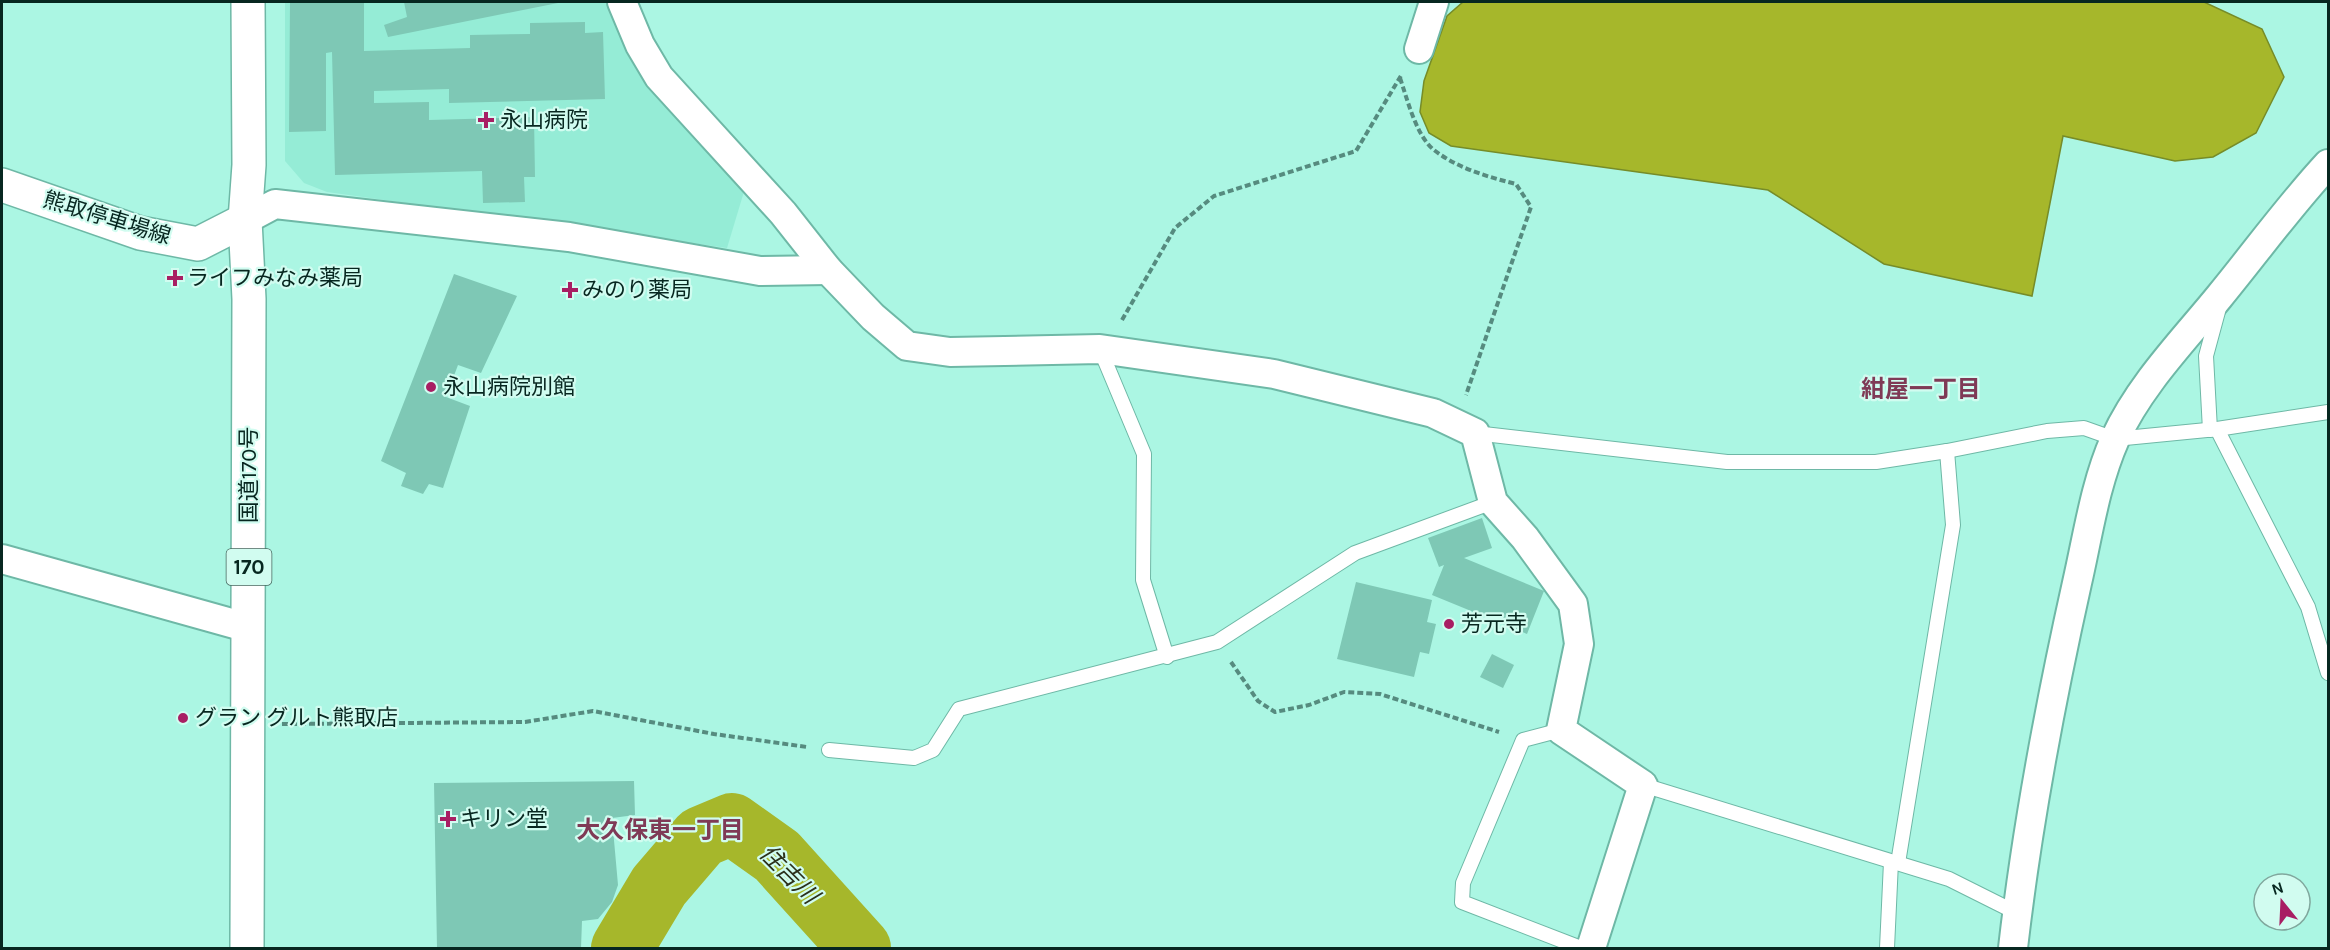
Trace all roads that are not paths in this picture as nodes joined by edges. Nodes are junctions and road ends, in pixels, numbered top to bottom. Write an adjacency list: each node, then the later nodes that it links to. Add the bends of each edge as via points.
1 (248, 2): 7 (main road, 国道170号 / 170, via 249,165)
2 (622, 2): 8 (street, via 659,77 783,213)
3 (1434, 2): 4 (street)
4 (1419, 49)
5 (2328, 164): 9 (street, via 2287,209)
6 (2, 185): 7 (main road, 熊取停車場線, via 140,233 198,244)
7 (245, 220): 8 (street, via 275,204 569,237 760,271); 18 (main road, 国道170号 / 170, via 249,299)
8 (828, 270): 10 (street, via 907,346 950,352)
9 (2223, 292): 13 (lane, via 2206,356); 14 (street, via 2137,400)
10 (1100, 349): 12 (street, via 1274,374 1432,413); 19 (lane, via 1144,454 1143,580)
11 (2328, 412): 13 (lane)
12 (1466, 429): 15 (lane, via 1727,462 1876,462); 16 (street)
13 (2213, 430): 14 (lane); 20 (lane, via 2308,607)
14 (2115, 439): 15 (lane, via 2084,428 2047,431); 25 (street, via 2100,482 2067,627 2037,776)
15 (1947, 451): 24 (lane, via 1953,525)
16 (1493, 502): 19 (lane, via 1355,553 1217,642); 21 (street, via 1573,604 1579,644)
17 (2, 559): 18 (street)
18 (249, 628): 26 (main road, 国道170号 / 170)
19 (1167, 657): 22 (lane, via 959,709 933,750 914,758)
20 (2328, 673)
21 (1561, 730): 23 (street); 27 (lane, via 1523,740 1463,883 1462,902)
22 (829, 750)
23 (1642, 785): 24 (lane); 28 (street)
24 (1894, 863): 25 (lane, via 1949,879); 29 (lane)
25 (2017, 914): 30 (street)
26 (247, 948)
27 (1581, 948)
28 (1591, 948)
29 (1887, 948)
30 (2013, 948)

